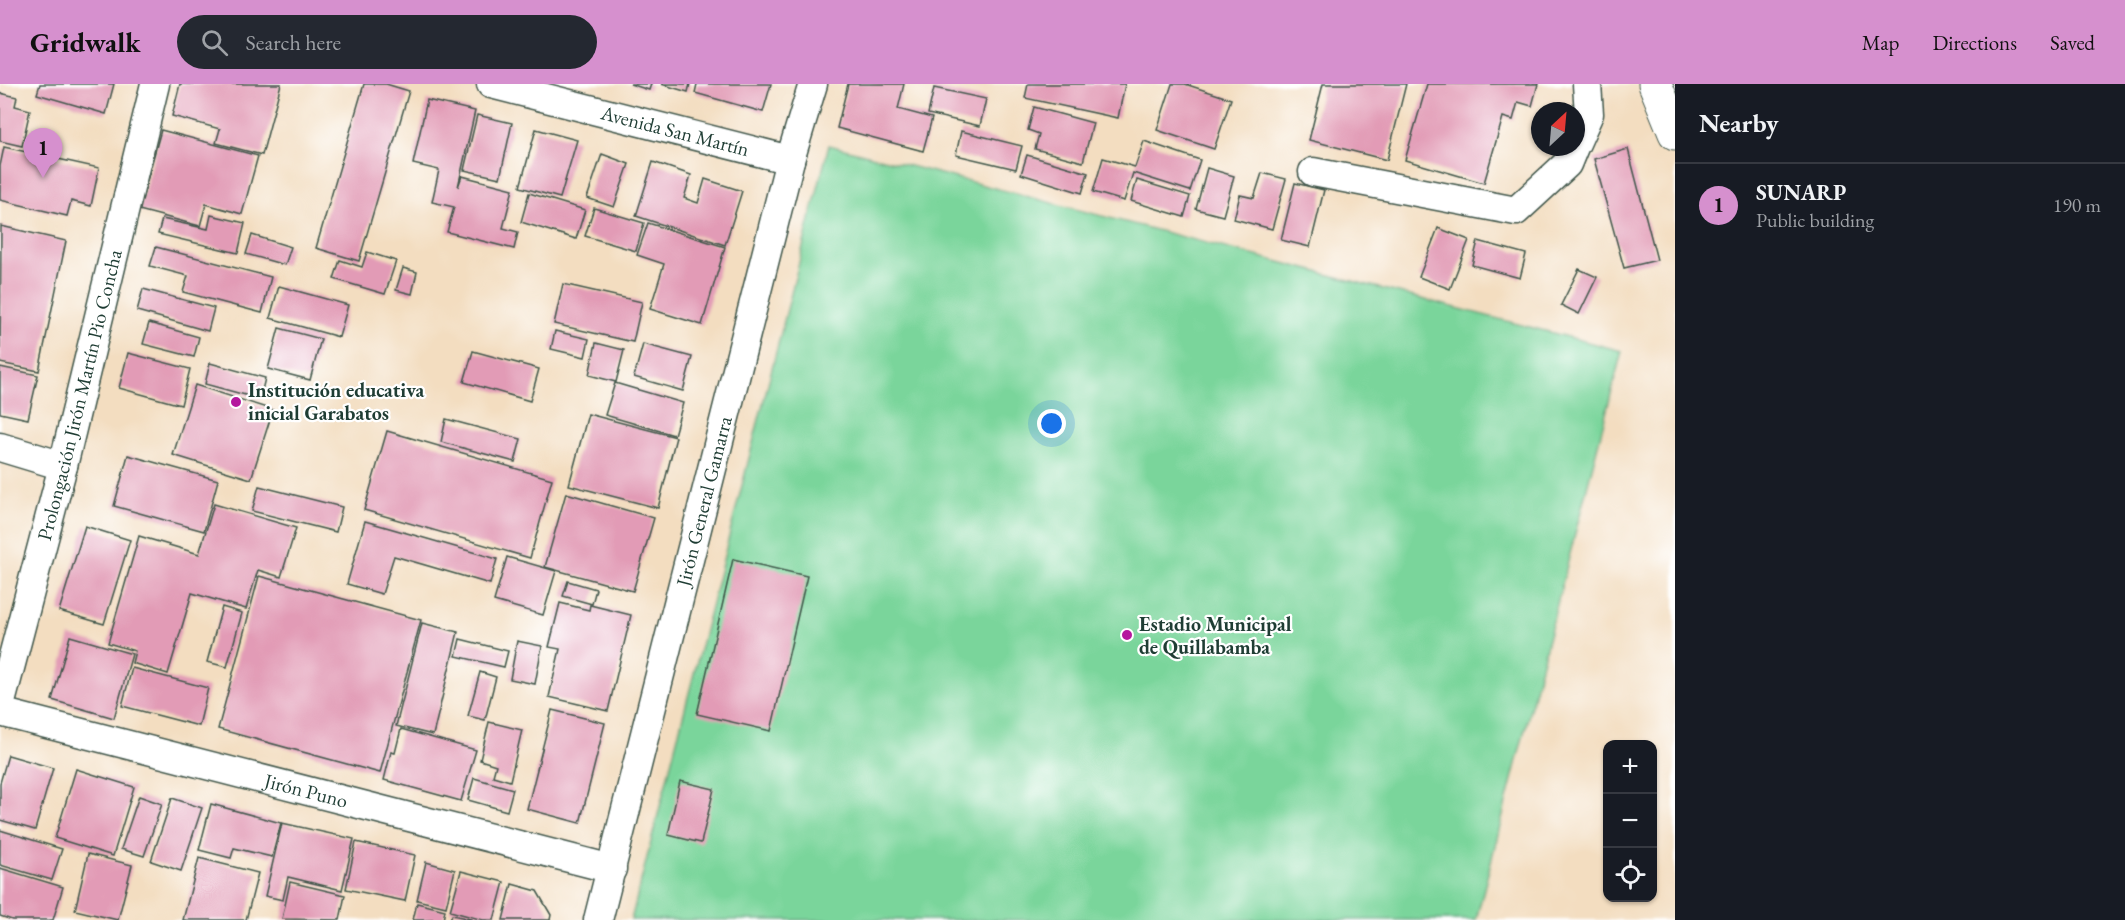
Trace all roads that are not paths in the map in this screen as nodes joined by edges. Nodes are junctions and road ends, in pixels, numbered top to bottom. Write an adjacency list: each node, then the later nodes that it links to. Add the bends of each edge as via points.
1 (155, 84): 12 (street, Prolongación Jirón Martín Pio Concha)
2 (492, 84): 9 (street, Avenida San Martín)
3 (813, 84): 9 (street, Jirón General Gamarra)
4 (1587, 84): 6 (street, via 1589,114)
5 (1655, 84): 7 (street)
6 (1585, 123)
7 (1675, 133)
8 (1570, 156): 10 (street, via 1567,164 1516,211)
9 (790, 160): 15 (street, Jirón General Gamarra)
10 (1313, 172)
11 (0, 447): 12 (street)
12 (63, 466): 13 (street, Prolongación Jirón Martín Pio Concha)
13 (0, 706)
14 (0, 711): 15 (street, Jirón Puno)
15 (612, 869): 16 (street, Jirón General Gamarra)
16 (598, 920)

